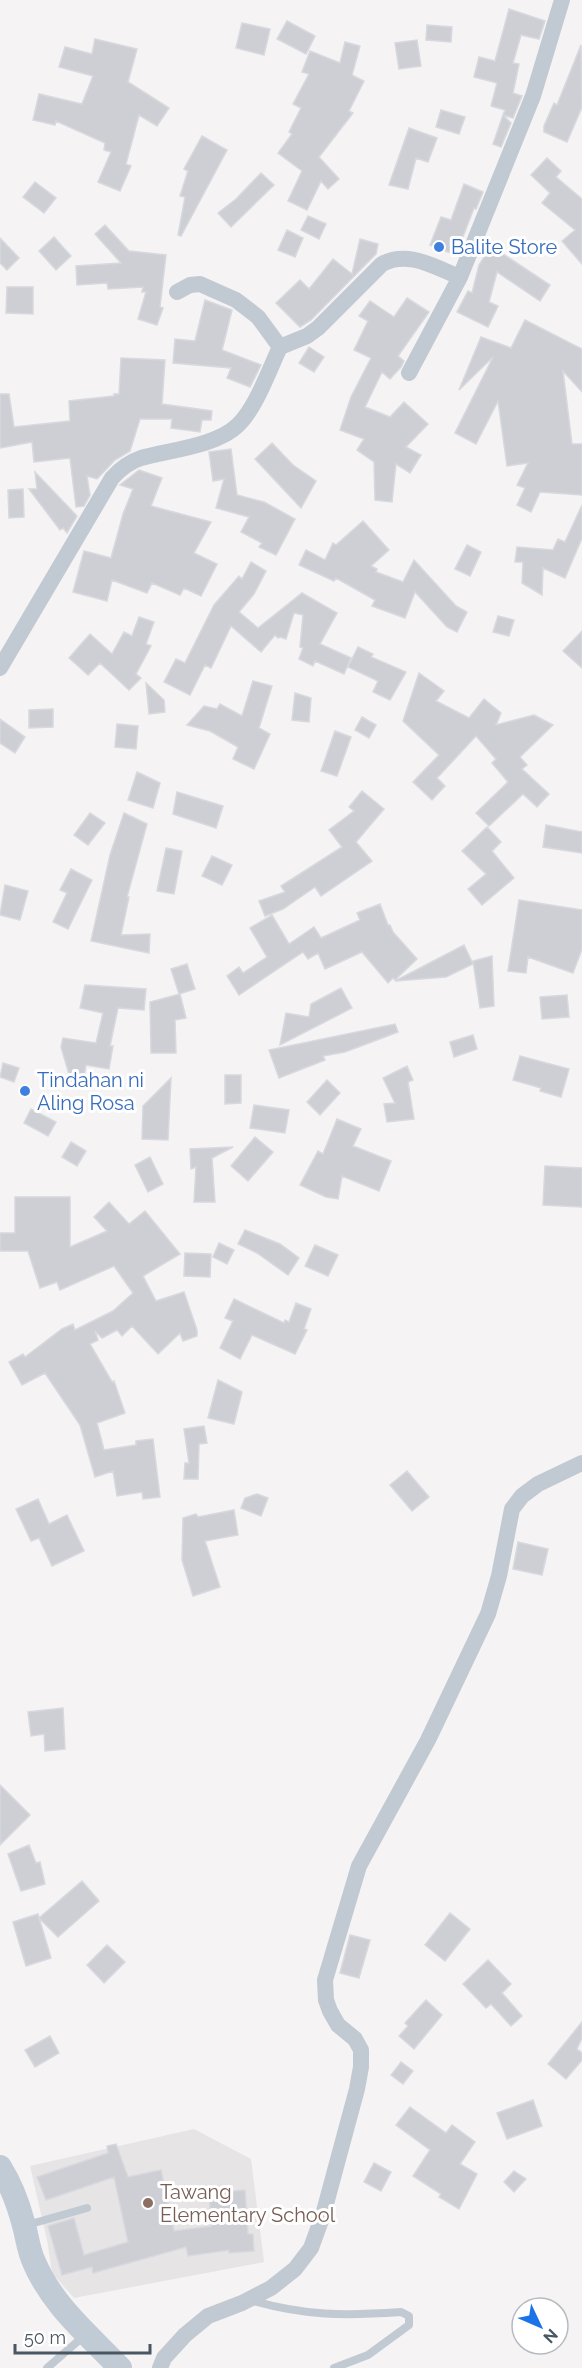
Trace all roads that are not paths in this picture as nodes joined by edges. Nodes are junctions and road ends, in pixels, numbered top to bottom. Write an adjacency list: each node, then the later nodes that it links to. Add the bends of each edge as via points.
1 (562, 0): 2 (street, via 533,96)
2 (460, 277): 4 (street, via 408,257 393,258 382,264 318,328); 5 (street)
3 (177, 292): 4 (street, via 200,284 236,300 258,317)
4 (280, 347): 6 (street, via 238,425 224,435 129,462 112,478)
5 (409, 373)
6 (0, 668)
7 (582, 1463): 11 (street, via 538,1484 512,1509 488,1614 428,1740 359,1866 325,1980 330,2011 361,2050 357,2090 311,2248 295,2269)
8 (0, 2167): 10 (main road)
9 (87, 2208): 10 (lane)
10 (24, 2226): 12 (main road, via 33,2260 48,2291)
11 (249, 2299): 15 (street, via 208,2316 184,2335); 16 (lane, via 315,2314 401,2312 409,2316 410,2325 393,2338 368,2355)
12 (87, 2333): 13 (lane); 14 (main road)
13 (47, 2368)
14 (120, 2368)
15 (160, 2368)
16 (334, 2368)

